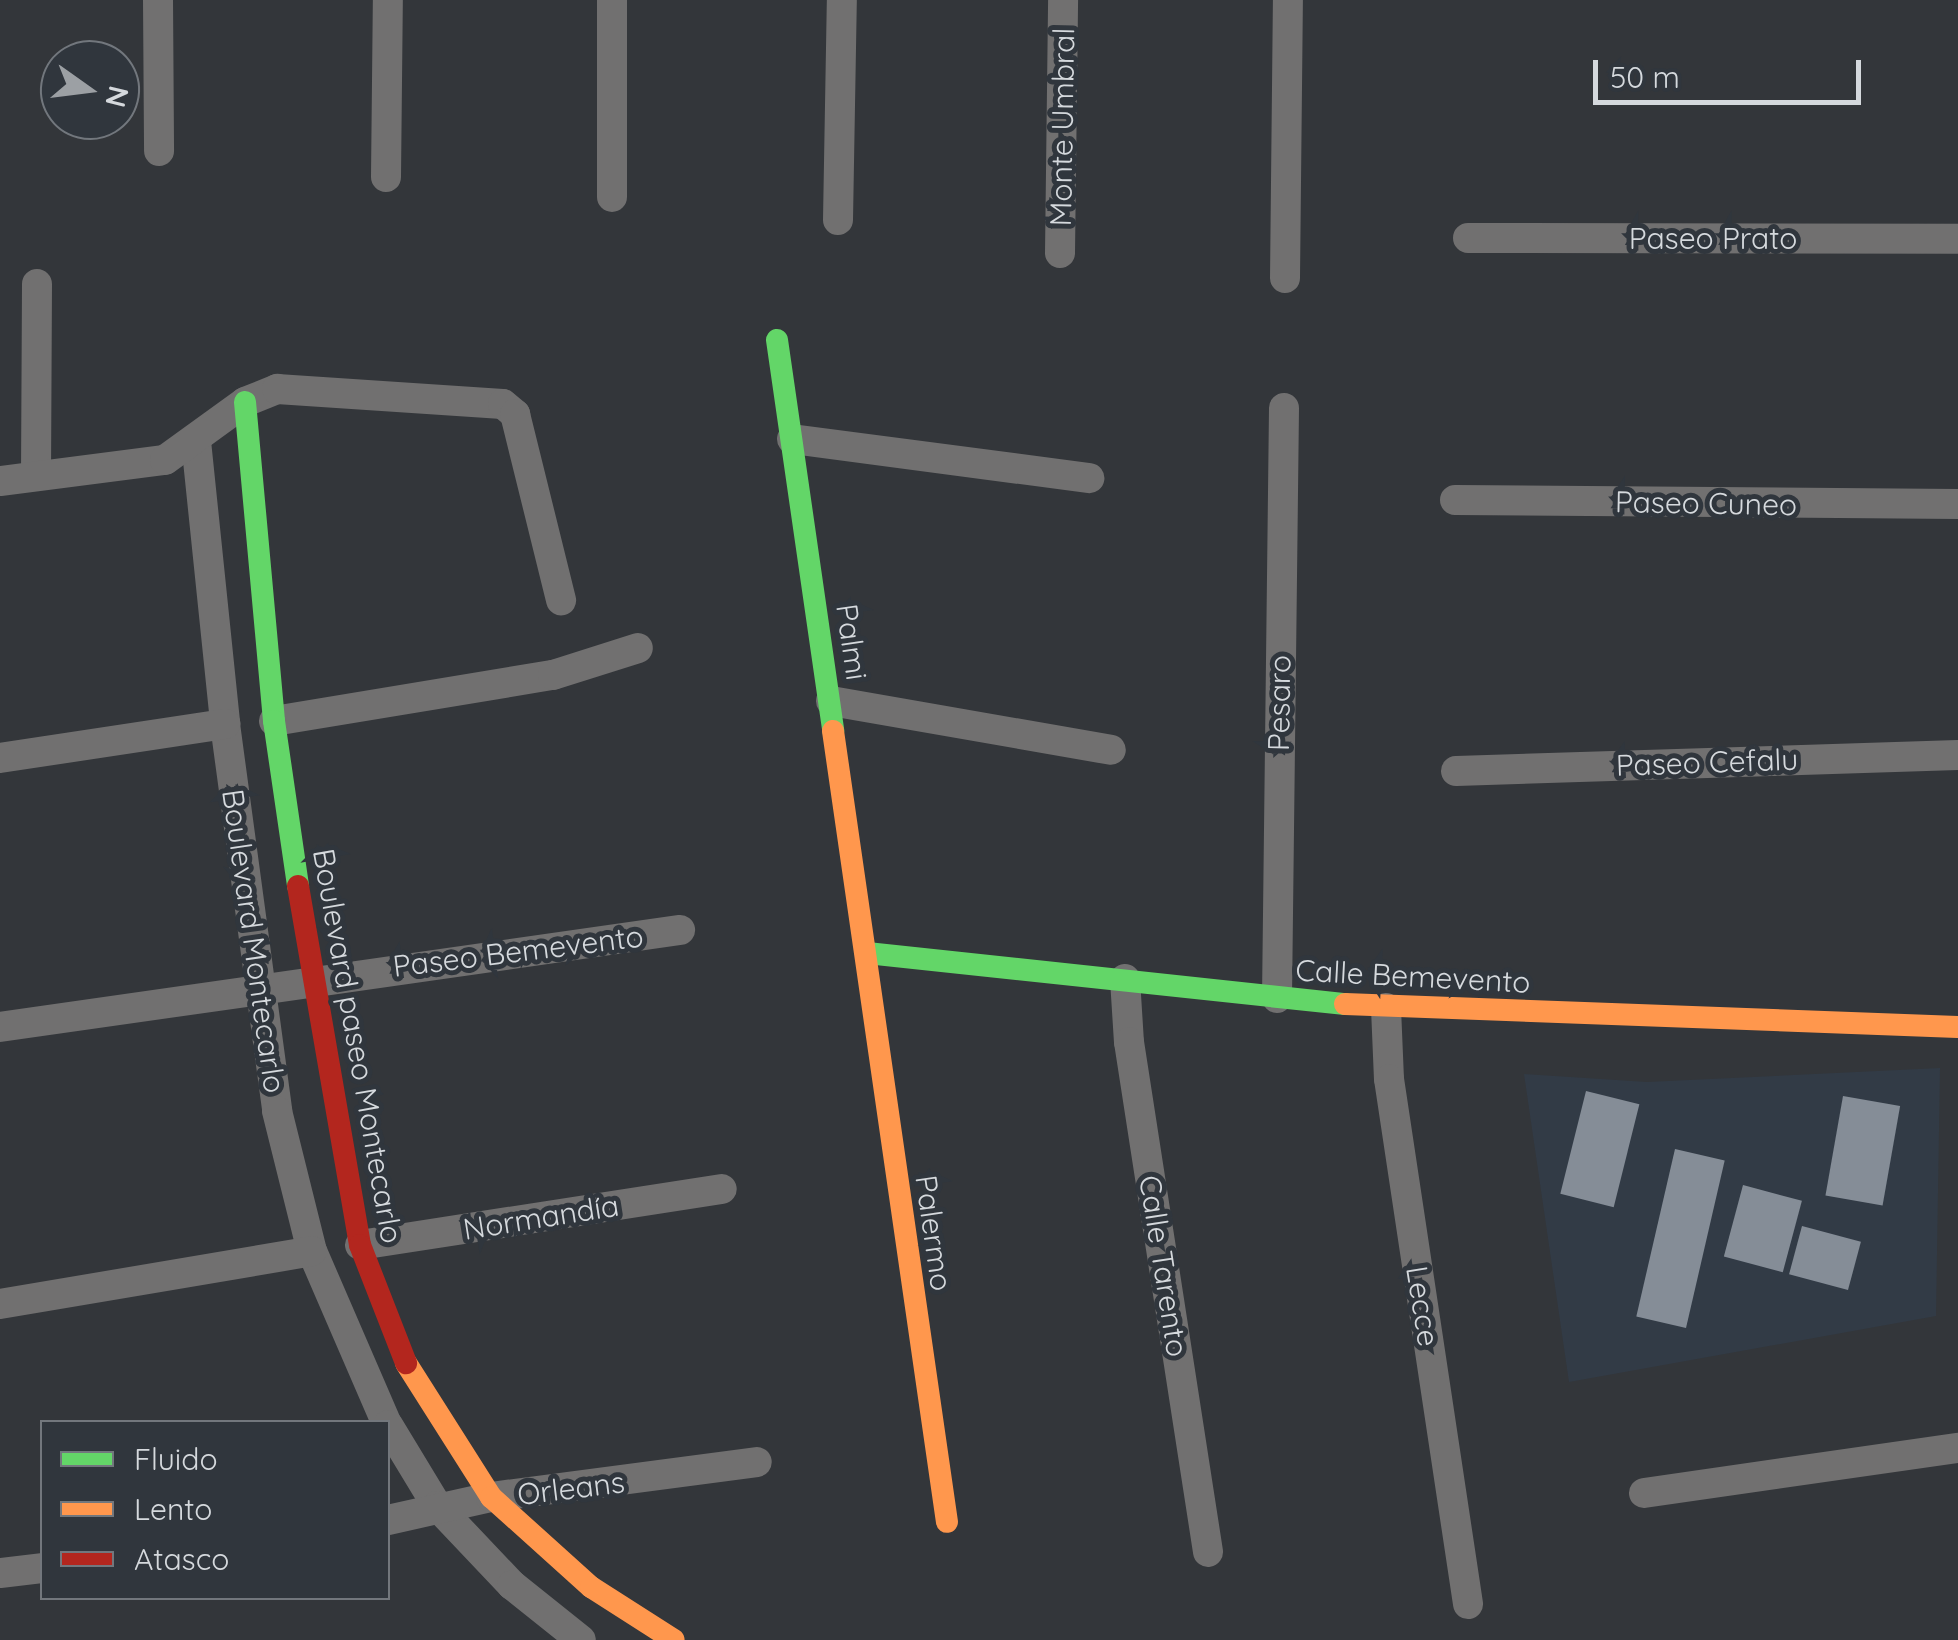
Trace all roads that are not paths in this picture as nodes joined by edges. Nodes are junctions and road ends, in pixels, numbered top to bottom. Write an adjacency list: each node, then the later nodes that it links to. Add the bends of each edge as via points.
1 (158, 0): 7 (street)
2 (388, 0): 8 (street)
3 (612, 0): 9 (street)
4 (842, 0): 10 (street)
5 (1063, 0): 13 (street, Monte Umbral)
6 (1288, 0): 14 (street)
7 (159, 150)
8 (386, 177)
9 (612, 197)
10 (838, 220)
11 (1468, 238): 12 (street, Paseo Prato)
12 (1958, 239)
13 (1060, 254)
14 (1285, 278)
15 (37, 284): 21 (street)
16 (777, 340): 19 (street, Palmi)
17 (245, 402): 20 (street); 26 (street, via 277,389 509,407); 29 (street, Boulevard paseo Montecarlo)
18 (1284, 408): 40 (street, Pesaro)
19 (792, 439): 22 (street); 28 (street, Palmi)
20 (196, 442): 21 (street, via 154,463); 30 (street, Boulevard Montecarlo)
21 (36, 475): 23 (street)
22 (1089, 478)
23 (0, 482)
24 (1455, 500): 25 (street, Paseo Cuneo)
25 (1958, 504)
26 (560, 600)
27 (638, 648): 29 (street, via 553,675)
28 (830, 702): 31 (street); 36 (street, Palmi)
29 (274, 721): 37 (street, Boulevard paseo Montecarlo)
30 (225, 724): 33 (street); 39 (street, Boulevard Montecarlo)
31 (1110, 750)
32 (1958, 754): 34 (street, Paseo Cefalu)
33 (0, 758)
34 (1456, 770)
35 (680, 930): 37 (street, Paseo Bemevento)
36 (867, 953): 38 (street, Calle Bemevento); 56 (street, Palermo)
37 (310, 978): 39 (street, Paseo Bemevento); 45 (street, Boulevard paseo Montecarlo)
38 (1126, 979): 40 (street, Calle Bemevento); 57 (street, Calle Tarento, via 1129,1042)
39 (260, 985): 42 (street, Paseo Bemevento); 46 (street, Boulevard Montecarlo, via 277,1112)
40 (1277, 998): 41 (street, Calle Bemevento)
41 (1386, 1008): 43 (street, Calle Bemevento); 60 (street, Lecce, via 1389,1078)
42 (0, 1027)
43 (1958, 1027)
44 (722, 1190): 45 (street, Normandía)
45 (360, 1245): 53 (street, Boulevard paseo Montecarlo, via 390,1334 421,1394)
46 (312, 1250): 47 (street); 48 (street, Boulevard Montecarlo)
47 (0, 1304)
48 (385, 1420)
49 (390, 1429): 54 (street, Boulevard Montecarlo)
50 (1950, 1449): 52 (street)
51 (757, 1462): 53 (street, Orleans)
52 (1644, 1493)
53 (491, 1498): 54 (street, Orleans); 62 (street, Boulevard paseo Montecarlo, via 591,1587)
54 (437, 1506): 55 (street, Orleans); 61 (street, Boulevard Montecarlo, via 512,1585)
55 (390, 1519)
56 (946, 1522)
57 (1208, 1552)
58 (40, 1568): 59 (street)
59 (0, 1574)
60 (1468, 1604)
61 (581, 1640)
62 (674, 1640)

